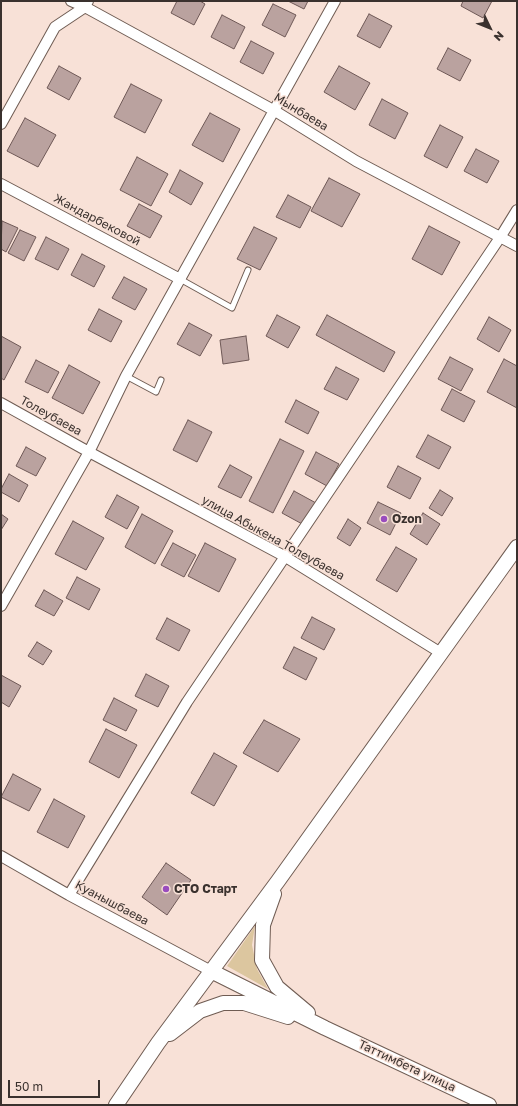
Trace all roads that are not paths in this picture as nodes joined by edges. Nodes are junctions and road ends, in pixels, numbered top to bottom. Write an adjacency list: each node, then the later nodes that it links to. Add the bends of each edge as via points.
1 (70, 1): 3 (street, Мынбаева)
2 (335, 1): 4 (street)
3 (87, 4): 4 (street, Мынбаева); 5 (street, via 55,27)
4 (274, 111): 8 (street, Мынбаева, via 356,161); 11 (street)
5 (1, 124)
6 (1, 184): 11 (street, Жандарбековой)
7 (517, 210): 8 (street)
8 (501, 236): 9 (street, Мынбаева); 17 (street)
9 (517, 246)
10 (248, 270): 11 (lane, via 232,308)
11 (180, 279): 12 (street)
12 (126, 376): 13 (lane, via 156,392); 15 (street)
13 (162, 380)
14 (1, 403): 15 (street, Толеубаева)
15 (89, 452): 17 (street, улица Абыкена Толеубаева); 18 (street)
16 (517, 547): 19 (main road)
17 (284, 556): 19 (street, улица Абыкена Толеубаева); 22 (street, via 187,702)
18 (1, 606)
19 (441, 653): 21 (main road)
20 (1, 856): 22 (street, Куанышбаева)
21 (278, 881): 23 (main road); 24 (main road, via 263,925 262,960 277,987)
22 (69, 895): 23 (street, Куанышбаева)
23 (211, 971): 24 (main road); 25 (main road)
24 (325, 1028): 25 (main road, via 244,1003 224,1004 200,1011); 27 (main road, Таттимбета улица)
25 (158, 1043): 26 (main road)
26 (116, 1105)
27 (489, 1105)

